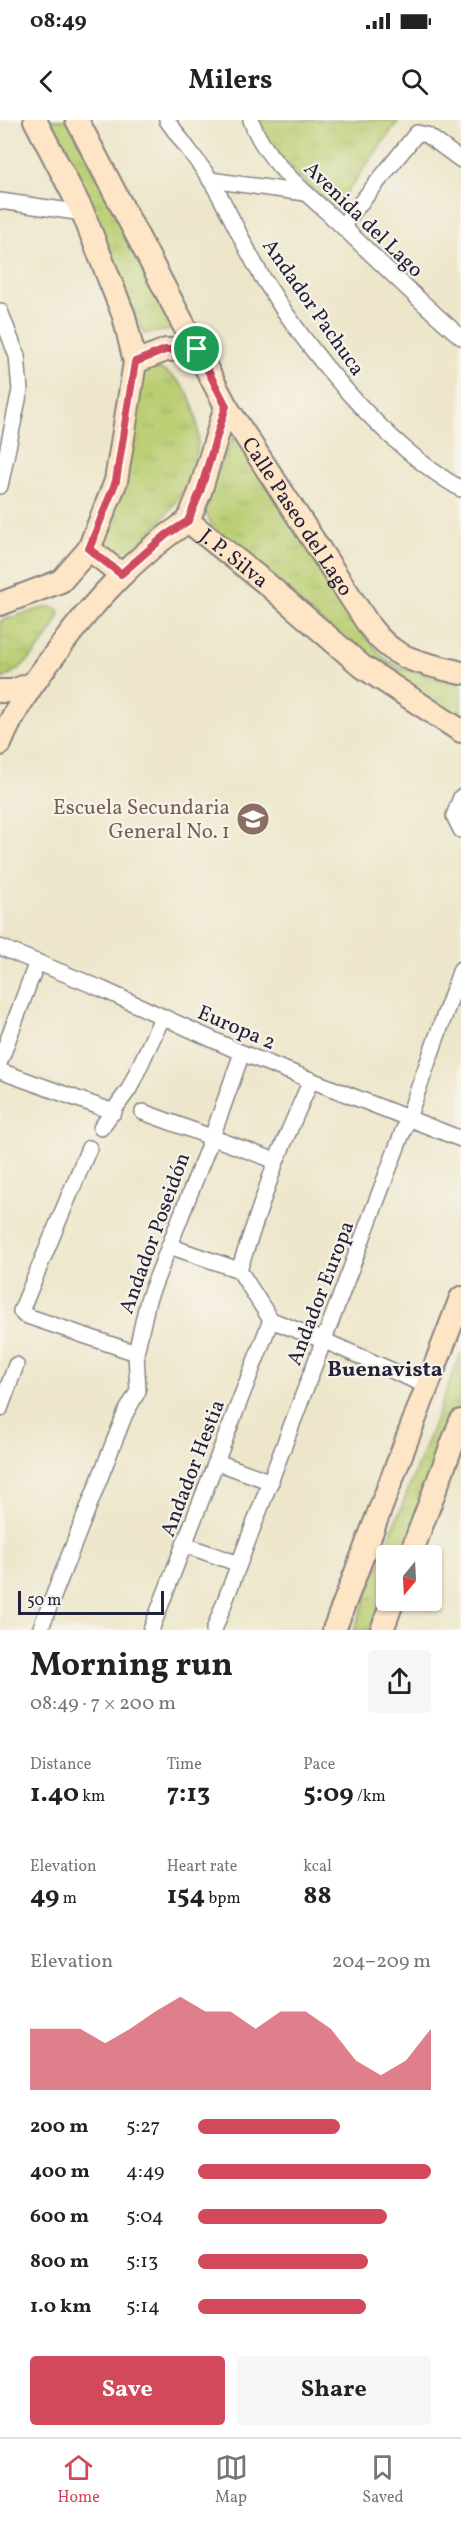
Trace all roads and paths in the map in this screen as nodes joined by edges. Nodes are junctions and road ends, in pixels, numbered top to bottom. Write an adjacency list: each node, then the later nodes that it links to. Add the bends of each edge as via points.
1 (35, 120): 9 (street)
2 (77, 120): 13 (street, Calle Paseo del Lago)
3 (167, 120): 6 (street, Andador Pachuca)
4 (251, 120): 7 (street, Avenida del Lago, via 264,146)
5 (461, 160): 10 (street, via 422,132 417,133)
6 (210, 180): 7 (street); 17 (street, Andador Pachuca, via 262,276 343,387 389,435)
7 (305, 194): 10 (street, Avenida del Lago)
8 (0, 201): 9 (street)
9 (83, 213): 14 (street, via 124,316)
10 (342, 226): 12 (street, Avenida del Lago)
11 (0, 311): 16 (street, via 17,356 20,390)
12 (461, 337)
13 (197, 349): 14 (street, via 165,350); 15 (street, Calle Paseo del Lago)
14 (135, 362): 19 (street, via 116,481)
15 (226, 406): 18 (street); 24 (street, Calle Paseo del Lago, via 383,645 400,655)
16 (0, 486)
17 (461, 489)
18 (188, 521): 20 (street, J. P. Silva); 27 (street, J. P. Silva, via 363,667)
19 (89, 549): 20 (street); 21 (street)
20 (121, 574): 23 (street, J. P. Silva)
21 (61, 581): 22 (street); 23 (street)
22 (0, 604)
23 (90, 607): 25 (street, J. P. Silva)
24 (461, 673)
25 (32, 684): 26 (street); 28 (street, J. P. Silva)
26 (0, 691)
27 (461, 731)
28 (0, 744)
29 (461, 797): 30 (street, via 454,816)
30 (461, 830)
31 (0, 947): 32 (street, Europa 2)
32 (37, 962): 34 (street, Europa 2); 36 (street)
33 (461, 969): 41 (street, Andador Europa)
34 (162, 1017): 35 (street, Europa 2); 39 (street, via 129,1089)
35 (242, 1053): 38 (street, Europa 2); 43 (street, Andador Poseidón)
36 (0, 1061)
37 (0, 1071): 39 (street)
38 (311, 1080): 41 (street, Europa 2); 46 (street)
39 (114, 1112): 42 (street)
40 (143, 1112): 43 (street)
41 (408, 1118): 44 (street, Europa 2); 51 (street, Andador Europa)
42 (102, 1128)
43 (212, 1137): 46 (street); 47 (street, Andador Poseidón)
44 (461, 1139)
45 (89, 1148): 52 (street, via 22,1313)
46 (276, 1161): 48 (street)
47 (169, 1246): 48 (street); 52 (street, Andador Poseidón, via 148,1300)
48 (239, 1270): 50 (street)
49 (461, 1298): 54 (street)
50 (271, 1320): 51 (street); 57 (street, Andador Hestia)
51 (325, 1341): 54 (street); 58 (street, Andador Europa)
52 (136, 1353): 63 (street, Andador Poseidón, via 138,1391 125,1414)
53 (16, 1365): 55 (street)
54 (427, 1386): 66 (street)
55 (0, 1409)
56 (461, 1420): 60 (street)
57 (218, 1462): 58 (street); 59 (street, Andador Hestia)
58 (270, 1482): 61 (street, Andador Europa)
59 (184, 1545): 61 (street); 64 (street, Andador Hestia)
60 (414, 1545)
61 (239, 1564): 65 (street, Andador Europa)
62 (389, 1611): 67 (street)
63 (40, 1630)
64 (151, 1630)
65 (214, 1630)
66 (334, 1630)
67 (382, 1630)

